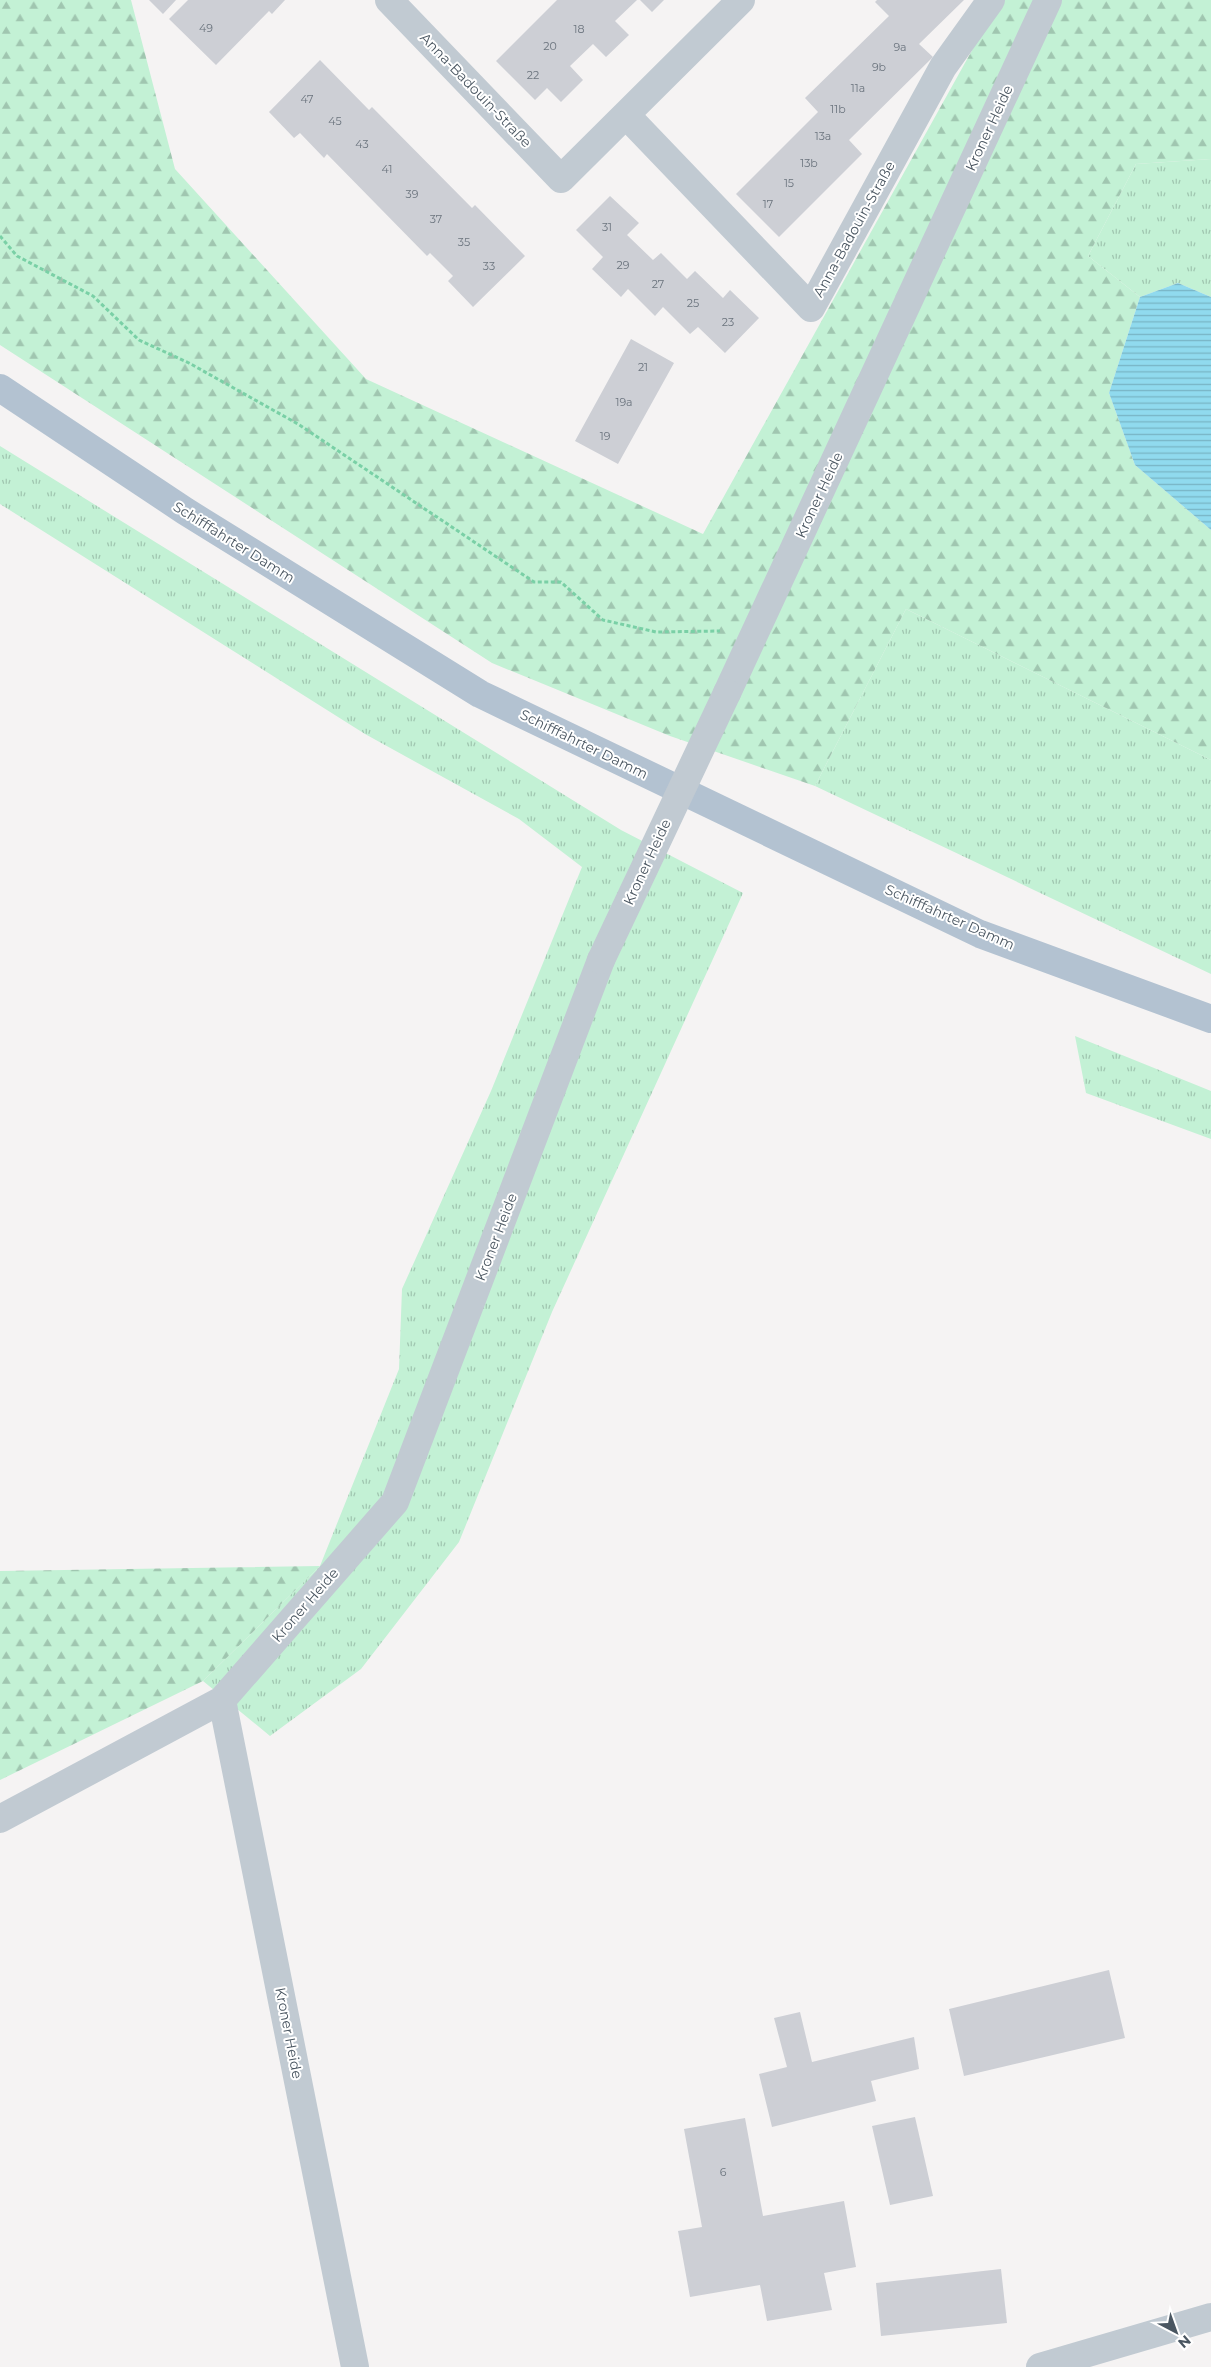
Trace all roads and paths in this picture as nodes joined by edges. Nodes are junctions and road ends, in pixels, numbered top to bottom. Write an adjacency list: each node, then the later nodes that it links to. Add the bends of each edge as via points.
1 (390, 0): 5 (street, Anna-Badouin-Straße, via 561,179)
2 (742, 0): 5 (street, Anna-Badouin-Straße)
3 (991, 0): 5 (street, Anna-Badouin-Straße, via 943,67 811,308)
4 (1048, 0): 8 (street, Kroner Heide)
5 (626, 115)
6 (0, 236): 8 (path, via 17,256 93,296 139,340 189,363 298,424 534,582 561,582 603,620 656,632)
7 (0, 388): 9 (main road, Schifffahrter Damm, via 185,512 480,694 980,934)
8 (756, 630): 10 (street, Kroner Heide, bridge, via 602,960 395,1502)
9 (1211, 1019)
10 (222, 1700): 11 (street, Kroner Heide); 13 (street, Kroner Heide)
11 (0, 1819)
12 (1211, 2317): 14 (street)
13 (355, 2367)
14 (1040, 2367)

